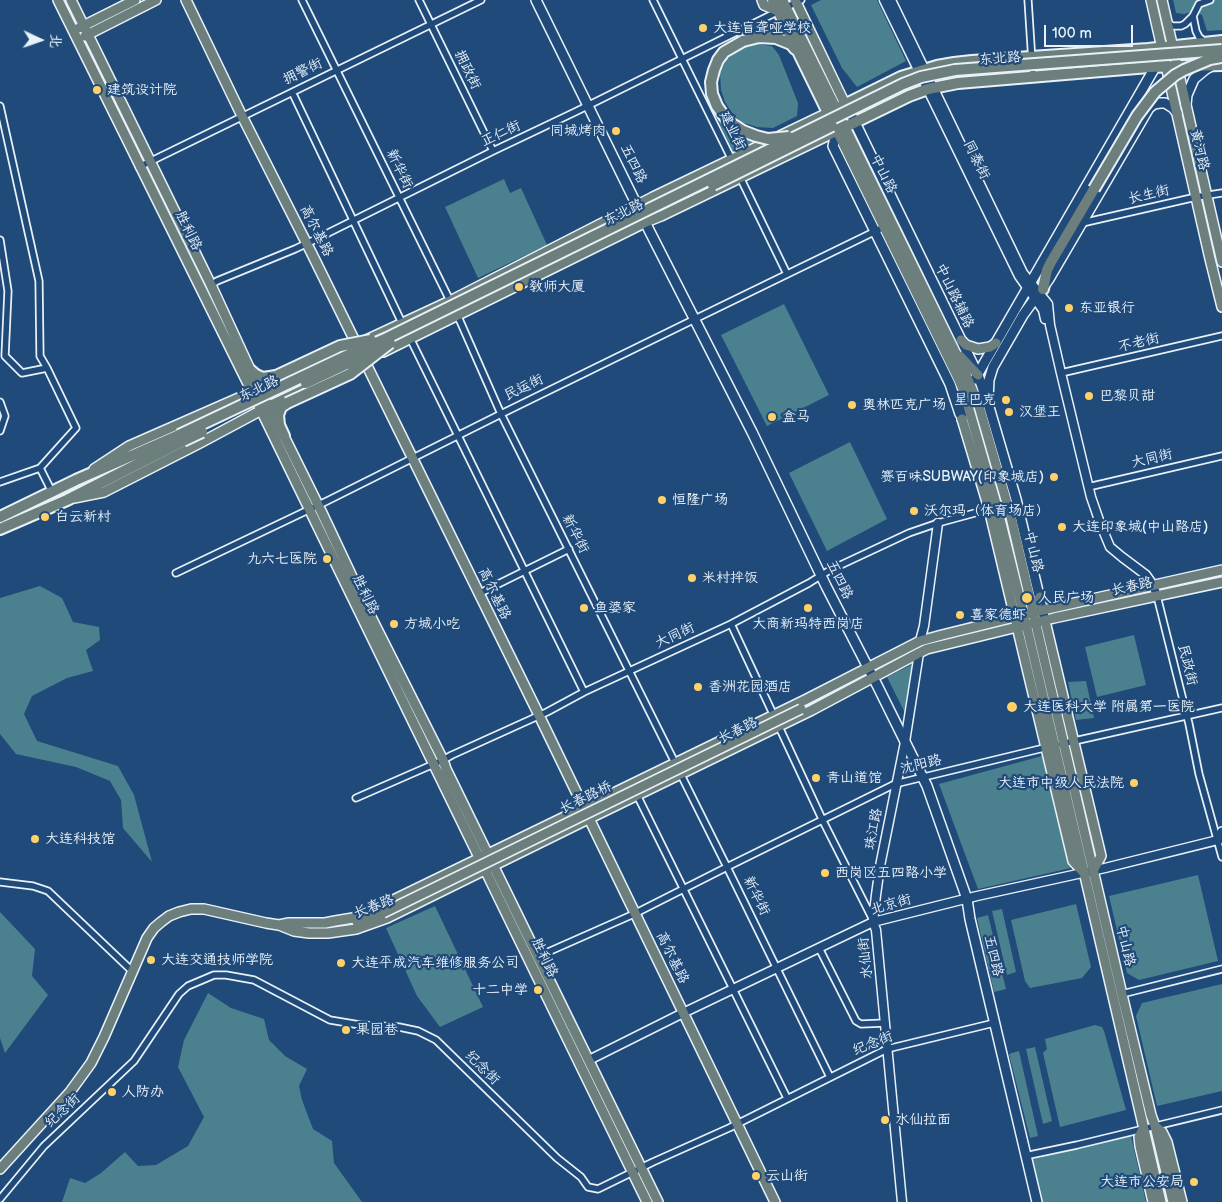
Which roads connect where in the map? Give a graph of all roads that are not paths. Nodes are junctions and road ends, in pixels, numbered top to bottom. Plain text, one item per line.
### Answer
1 (58, 0) edge
2 (71, 0) edge
3 (135, 0) edge
4 (156, 0) edge
5 (186, 0) edge
6 (302, 0) edge
7 (419, 0) edge
8 (480, 0) edge
9 (536, 0) edge
10 (653, 0) edge
11 (762, 0) edge
12 (772, 0) edge
13 (884, 0) edge
14 (891, 0) edge
15 (1028, 0) edge
16 (1151, 0) edge
17 (1162, 0) edge
18 (1210, 0) edge
19 (797, 1) edge
20 (1199, 2) edge
21 (782, 6) edge
22 (1193, 16) junction
23 (1167, 22) junction
24 (431, 24) junction
25 (86, 30) junction
26 (73, 31) junction
27 (78, 40) junction
28 (1222, 41) edge
29 (1205, 42) junction
30 (1166, 48) junction
31 (1138, 50) junction
32 (1222, 50) edge
33 (798, 51) junction
34 (1222, 56) edge
35 (1032, 57) junction
36 (682, 60) junction
37 (1218, 65) edge
38 (1155, 67) junction
39 (1172, 67) junction
40 (1139, 68) junction
41 (336, 70) junction
42 (922, 70) junction
43 (1033, 77) junction
44 (1145, 84) junction
45 (931, 88) junction
46 (294, 96) dead end
47 (1136, 101) junction
48 (846, 104) junction
49 (0, 106) edge
50 (588, 106) junction
51 (1186, 106) junction
52 (1149, 108) junction
53 (832, 111) junction
54 (1177, 113) junction
55 (242, 116) junction
56 (854, 122) junction
57 (841, 129) junction
58 (798, 135) junction
59 (493, 151) junction
60 (732, 159) junction
61 (150, 161) junction
62 (139, 167) junction
63 (741, 177) junction
64 (1222, 193) edge
65 (1206, 195) junction
66 (1196, 197) junction
67 (399, 198) junction
68 (638, 205) junction
69 (353, 221) junction
70 (646, 222) junction
71 (1082, 223) junction
72 (884, 227) junction
73 (875, 232) junction
74 (0, 240) edge
75 (307, 243) junction
76 (1222, 262) edge
77 (787, 274) junction
78 (211, 285) junction
79 (1029, 285) junction
80 (1039, 294) junction
81 (450, 302) junction
82 (1222, 307) edge
83 (456, 315) junction
84 (694, 319) junction
85 (402, 323) junction
86 (1222, 336) edge
87 (410, 338) junction
88 (388, 340) junction
89 (961, 340) junction
90 (996, 343) junction
91 (356, 344) junction
92 (953, 348) junction
93 (365, 361) junction
94 (47, 368) junction
95 (250, 370) junction
96 (1061, 373) junction
97 (978, 375) junction
98 (971, 386) junction
99 (255, 391) junction
100 (966, 396) junction
101 (0, 402) edge
102 (989, 407) junction
103 (265, 408) junction
104 (501, 414) junction
105 (962, 419) junction
106 (0, 431) edge
107 (458, 435) junction
108 (284, 436) junction
109 (181, 438) junction
110 (1222, 456) edge
111 (412, 458) junction
112 (40, 468) junction
113 (76, 480) junction
114 (0, 482) edge
115 (1088, 487) junction
116 (52, 492) junction
117 (67, 500) junction
118 (1008, 504) junction
119 (318, 505) junction
120 (993, 508) junction
121 (309, 509) junction
122 (0, 517) edge
123 (938, 523) junction
124 (0, 529) edge
125 (569, 549) junction
126 (1222, 570) edge
127 (525, 571) junction
128 (176, 572) dead end
129 (821, 576) junction
130 (1222, 582) edge
131 (1153, 585) junction
132 (478, 594) junction
133 (1157, 596) junction
134 (1040, 597) junction
135 (1043, 610) junction
136 (1024, 615) junction
137 (1045, 620) junction
138 (731, 624) junction
139 (1026, 625) junction
140 (920, 641) junction
141 (919, 653) junction
142 (868, 668) junction
143 (630, 671) junction
144 (873, 677) junction
145 (826, 689) junction
146 (584, 692) junction
147 (831, 699) junction
148 (801, 708) junction
149 (1222, 708) edge
150 (774, 714) junction
151 (1187, 715) junction
152 (538, 716) junction
153 (779, 726) junction
154 (1074, 741) junction
155 (904, 742) junction
156 (1055, 746) junction
157 (444, 760) junction
158 (676, 763) junction
159 (434, 764) junction
160 (681, 774) junction
161 (923, 777) junction
162 (895, 784) junction
163 (637, 795) junction
164 (356, 798) dead end
165 (583, 808) junction
166 (588, 819) junction
167 (823, 820) junction
168 (1221, 836) edge
169 (484, 855) junction
170 (1222, 857) edge
171 (1073, 861) junction
172 (490, 867) junction
173 (727, 867) junction
174 (1105, 868) junction
175 (1089, 872) junction
176 (1071, 876) junction
177 (0, 882) edge
178 (1096, 883) junction
179 (684, 889) junction
180 (967, 899) junction
181 (382, 913) joint
182 (634, 914) junction
183 (874, 922) junction
184 (279, 925) junction
185 (819, 948) junction
186 (538, 956) junction
187 (777, 967) junction
188 (1222, 968) edge
189 (132, 971) junction
190 (734, 988) junction
191 (1122, 994) junction
192 (683, 1013) junction
193 (885, 1023) junction
194 (994, 1023) junction
195 (887, 1049) junction
196 (589, 1060) junction
197 (830, 1077) junction
198 (787, 1098) junction
199 (1222, 1110) edge
200 (738, 1123) junction
201 (1155, 1126) junction
202 (1143, 1128) junction
203 (1025, 1156) junction
204 (0, 1169) edge
205 (637, 1170) junction
206 (0, 1199) edge
207 (647, 1202) edge
208 (658, 1202) edge
209 (775, 1202) edge
210 (902, 1202) edge
211 (1037, 1202) edge
212 (1153, 1202) edge
213 (1161, 1202) edge
214 (1173, 1202) edge
215 (1182, 1202) edge

1 - 26 main road, 胜利路
2 - 25 main road, 胜利路
3 - 25 main road
4 - 25 main road
5 - 55 main road, 高尔基路
6 - 41 street, 新华街
7 - 24 street, 拥政街
8 - 24 street, 拥警街
9 - 50 main road, 五四路
10 - 36 street, 建业街
11 - 21 main road
12 - 21 highway, 中山路
13 - 42 street, 同泰街
14 - 42 street, 同泰街
15 - 35 street
16 - 30 main road, 黄河路
17 - 23 main road, 黄河路
18 - 20 street
19 - 21 street, 正仁街
19 - 48 main road, 中山路辅路
20 - 22 street
21 - 33 highway, 中山路
21 - 36 street, 正仁街
21 - 53 highway, 中山路
22 - 23 street
22 - 29 street
23 - 30 main road, 黄河路
24 - 41 street, 拥警街
24 - 59 street, 拥政街
25 - 26 main road
25 - 27 main road
25 - 61 main road, 胜利路
26 - 27 main road, 胜利路
27 - 62 main road, 胜利路
28 - 29 highway, 东北路
29 - 30 highway, 东北路
30 - 31 highway, 东北路
30 - 38 main road
30 - 39 main road, 黄河路
31 - 35 highway, 东北路
31 - 40 highway
32 - 58 highway, 东北路, bridge
33 - 53 highway, 中山路
33 - 58 highway, bridge
34 - 80 highway, bridge
34 - 88 highway, 东北路, bridge
35 - 42 highway, 东北路
35 - 43 street
36 - 50 street, 正仁街
36 - 60 street, 建业街
37 - 39 highway, 东北路
37 - 51 main road
38 - 39 highway, 东北路
38 - 40 highway, 东北路
38 - 44 main road
39 - 51 main road, 黄河路
39 - 54 main road, 黄河路
40 - 43 highway, 东北路
40 - 44 main road
41 - 55 street, 拥警街
41 - 67 street, 新华街
42 - 45 street, 同泰街
42 - 48 highway, 东北路
43 - 45 highway, 东北路
44 - 47 main road
45 - 56 highway, 东北路
45 - 79 street, 同泰街
46 - 69 street
47 - 52 main road
47 - 79 main road
48 - 53 highway, 东北路
48 - 56 main road, 中山路辅路
49 - 94 street
50 - 59 street, 正仁街
50 - 68 main road, 五四路
51 - 65 main road, 黄河路
52 - 54 main road
52 - 71 main road
53 - 57 highway, 中山路
53 - 60 main road, 东北路
54 - 66 main road, 黄河路
55 - 61 street, 拥警街
55 - 75 main road, 高尔基路
56 - 57 highway, 东北路
56 - 89 main road, 中山路辅路
57 - 63 main road, 东北路
57 - 72 main road, 中山路
57 - 73 main road
57 - 92 main road, 中山路
58 - 88 highway, 东北路, bridge
59 - 67 street, 正仁街
60 - 63 street, 建业街
60 - 68 main road, 东北路
61 - 62 street, 拥警街
61 - 78 main road, 胜利路
62 - 99 main road, 胜利路
63 - 70 main road, 东北路
63 - 77 street, 建业街
64 - 65 street, 长生街
65 - 66 street, 长生街
65 - 76 main road, 黄河路
66 - 71 street, 长生街
66 - 82 main road, 黄河路
67 - 69 street, 正仁街
67 - 81 street, 新华街
68 - 70 main road, 五四路
68 - 81 main road, 东北路
69 - 75 street, 正仁街
69 - 85 street
70 - 83 main road, 东北路
70 - 84 main road, 五四路
71 - 80 main road
72 - 73 street, 民运街
72 - 100 main road, 中山路
73 - 77 street, 民运街
73 - 105 main road
74 - 94 street
75 - 78 street, 正仁街
75 - 91 main road, 高尔基路
77 - 84 street, 民运街
78 - 95 main road, 胜利路
79 - 80 street, 同泰街
79 - 90 main road
80 - 96 street, 同泰街
80 - 102 main road
81 - 83 street, 新华街
81 - 85 main road, 东北路
83 - 87 main road, 东北路
83 - 104 street, 新华街
84 - 104 street, 民运街
84 - 129 main road, 五四路
85 - 91 main road, 东北路
86 - 96 street, 不老街
87 - 93 main road, 东北路
87 - 107 street
88 - 95 highway, bridge
88 - 108 highway, bridge
88 - 109 highway, 东北路, bridge
89 - 90 main road
89 - 97 main road, 中山路辅路
90 - 97 main road
91 - 93 main road, 高尔基路
91 - 99 main road, 东北路
92 - 97 main road
92 - 98 main road, 中山路
93 - 103 main road, 东北路
93 - 111 main road, 高尔基路
94 - 112 street
95 - 99 main road, 胜利路
96 - 115 street, 同泰街
97 - 98 main road
97 - 102 main road, 中山路辅路
98 - 100 main road
98 - 118 main road, 中山路
99 - 103 main road, 胜利路
99 - 113 main road, 东北路
100 - 105 main road
100 - 120 main road, 中山路
101 - 106 street
102 - 134 main road, 中山路辅路
103 - 108 main road, 胜利路
103 - 117 main road, 东北路
103 - 121 main road, 胜利路
104 - 107 street, 民运街
104 - 125 street, 新华街
105 - 120 main road
107 - 111 street, 民运街
107 - 127 street
108 - 119 main road, 胜利路
109 - 113 highway, 东北路
109 - 117 highway, 东北路
110 - 115 street, 大同街
111 - 119 street, 民运街
111 - 132 main road, 高尔基路
112 - 114 street
112 - 116 street
113 - 116 highway, 东北路
115 - 131 street, 同泰街
116 - 122 highway, 东北路
117 - 124 highway, 东北路
118 - 120 street, 大同街
118 - 136 main road, 中山路
119 - 121 street, 民运街
119 - 157 main road, 胜利路
120 - 123 street, 大同街
120 - 136 main road, 中山路
120 - 136 main road
121 - 128 street, 民运街
121 - 159 main road, 胜利路
123 - 129 street, 大同街
123 - 140 street
125 - 127 street
125 - 143 street, 新华街
126 - 131 main road, 长春路
127 - 132 street
127 - 146 street
129 - 138 street, 大同街
129 - 142 main road, 五四路
130 - 133 main road, 长春路
131 - 133 street
131 - 135 main road, 长春路
132 - 152 main road, 高尔基路
133 - 137 main road, 长春路
133 - 151 street, 民政街
134 - 135 main road, 中山路辅路
134 - 136 main road
135 - 136 main road, 长春路
135 - 137 main road, 中山路辅路
136 - 139 main road, 中山路
136 - 140 main road, 长春路
137 - 139 main road, 长春路
137 - 154 main road
138 - 143 street, 大同街
138 - 150 street, 水仙街
139 - 141 main road, 长春路
139 - 156 main road
139 - 156 main road, 中山路
140 - 142 main road, 长春路
141 - 144 main road, 长春路
141 - 155 street, 珠江路
142 - 144 main road, 五四路
142 - 145 main road, 长春路
143 - 146 street, 大同街
143 - 158 street, 新华街
144 - 147 main road, 长春路
144 - 155 main road, 五四路
145 - 148 main road
145 - 150 main road, 长春路
146 - 152 street, 大同街
147 - 148 main road
147 - 153 main road, 长春路
148 - 181 main road, 长春路桥, bridge
149 - 151 street, 沈阳路
150 - 153 street, 水仙街
150 - 158 main road, 长春路
151 - 154 street, 沈阳路
151 - 168 street, 民政街
152 - 157 street, 大同街
152 - 165 main road, 高尔基路
153 - 160 main road, 长春路
153 - 167 street, 水仙街
154 - 156 street, 沈阳路
154 - 175 main road
155 - 161 main road, 五四路
155 - 162 street, 珠江路
156 - 161 street, 沈阳路
156 - 171 main road
156 - 175 main road, 中山路
157 - 159 street, 大同街
157 - 169 main road, 胜利路
158 - 160 street, 新华街
158 - 165 main road, 长春路
159 - 164 street, 大同街
159 - 169 main road, 胜利路
160 - 163 main road, 长春路
160 - 173 street, 新华街
161 - 162 street, 沈阳路
161 - 180 main road, 五四路
162 - 167 street, 沈阳路
162 - 183 street, 珠江路
163 - 166 main road, 长春路
163 - 179 street
165 - 166 main road, 高尔基路
165 - 169 main road, 长春路
166 - 172 main road, 长春路
166 - 182 main road, 高尔基路
167 - 173 street, 沈阳路
167 - 183 street, 水仙街
168 - 170 street, 民政街
168 - 174 street, 北京街
169 - 172 main road, 胜利路
169 - 184 main road, 长春路
171 - 175 main road
171 - 176 street
172 - 184 main road, 长春路
172 - 186 main road, 胜利路
172 - 205 main road, 胜利路
173 - 179 street, 沈阳路
173 - 187 street, 新华街
174 - 175 street, 北京街
174 - 178 street
175 - 176 street, 北京街
175 - 178 main road, 中山路
175 - 202 main road, 中山路
176 - 180 street, 北京街
177 - 189 street
178 - 191 main road, 中山路
179 - 182 street, 沈阳路
179 - 190 street
180 - 183 street, 北京街
180 - 194 main road, 五四路
181 - 184 main road, 长春路
182 - 186 street, 沈阳路
182 - 192 main road, 高尔基路
183 - 185 street, 北京街
183 - 193 street, 水仙街
184 - 189 main road, 长春路
185 - 187 street, 北京街
185 - 193 street
186 - 196 main road, 胜利路
187 - 190 street, 北京街
187 - 197 street, 新华街
188 - 191 street
189 - 204 main road, 长春路
190 - 192 street, 北京街
190 - 198 street
191 - 201 main road, 中山路
192 - 196 street, 北京街
192 - 200 main road, 高尔基路
193 - 195 street, 水仙街
194 - 195 street, 纪念街
194 - 203 main road, 五四路
195 - 197 street, 纪念街
195 - 210 street, 水仙街
196 - 205 main road, 胜利路
197 - 198 street, 纪念街
198 - 200 street, 纪念街
199 - 201 street
200 - 205 street, 纪念街
200 - 209 main road, 高尔基路
201 - 202 street
201 - 214 main road, 中山路
201 - 215 main road
202 - 203 street
202 - 212 main road
202 - 213 main road, 中山路
203 - 211 main road, 五四路
205 - 206 street, 纪念街
205 - 207 main road, 胜利路
205 - 208 main road, 胜利路

